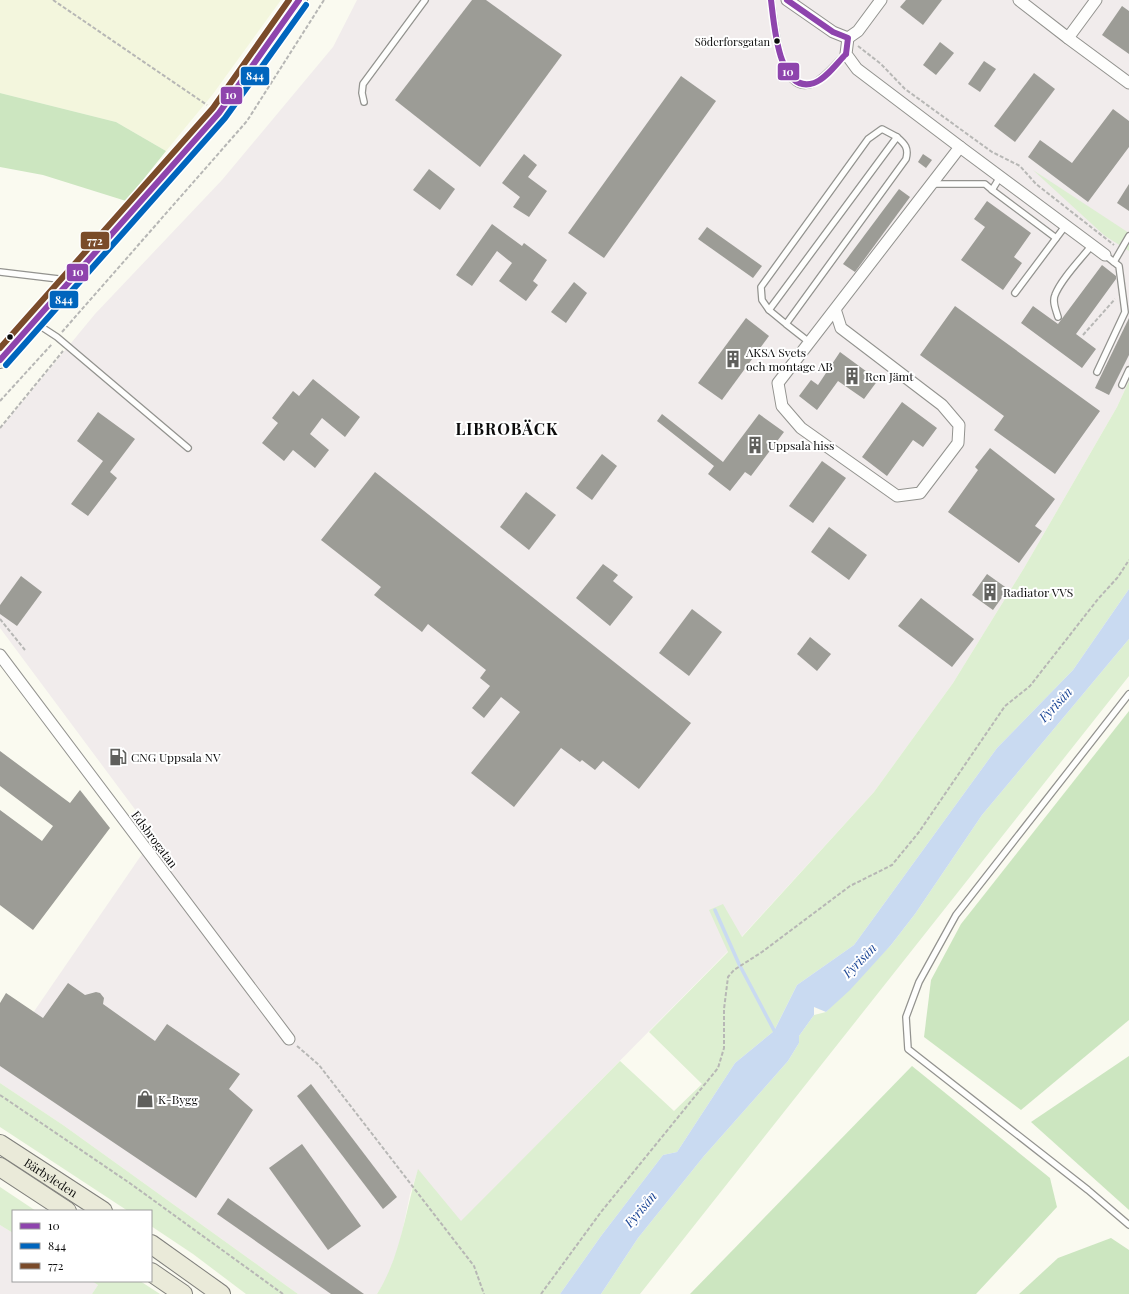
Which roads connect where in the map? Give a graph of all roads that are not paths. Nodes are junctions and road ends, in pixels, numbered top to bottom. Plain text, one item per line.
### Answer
1 (298, 0) edge
2 (424, 0) edge
3 (771, 0) edge
4 (787, 0) edge
5 (881, 0) edge
6 (1019, 0) edge
7 (1096, 0) edge
8 (848, 38) junction
9 (1068, 38) junction
10 (846, 54) junction
11 (1129, 83) edge
12 (364, 102) dead end
13 (897, 137) junction
14 (960, 147) junction
15 (1000, 177) junction
16 (930, 184) junction
17 (992, 190) junction
18 (1066, 225) junction
19 (1129, 236) edge
20 (1056, 238) junction
21 (1092, 245) junction
22 (1109, 258) junction
23 (0, 272) edge
24 (71, 280) junction
25 (1015, 292) dead end
26 (835, 309) junction
27 (769, 310) junction
28 (1127, 313) edge
29 (1058, 316) dead end
30 (34, 322) junction
31 (786, 324) junction
32 (809, 342) junction
33 (0, 360) edge
34 (1129, 370) edge
35 (1097, 372) dead end
36 (1122, 385) dead end
37 (188, 448) dead end
38 (0, 655) edge
39 (1129, 694) edge
40 (289, 1039) road end
41 (0, 1144) edge
42 (0, 1167) edge
43 (65, 1210) edge
44 (101, 1210) edge
45 (1129, 1225) edge
46 (152, 1245) edge
47 (152, 1273) edge
48 (183, 1294) edge
49 (221, 1294) edge

1 - 24 main road
2 - 12 lane
3 - 10 lane
4 - 8 street
5 - 8 street
6 - 9 street
7 - 9 street
8 - 10 street
9 - 11 street
10 - 14 street
13 - 27 lane
13 - 27 lane
13 - 31 lane
14 - 15 street
14 - 16 street
15 - 17 lane
15 - 18 street
16 - 17 lane
16 - 26 street
17 - 20 lane
18 - 20 lane
18 - 21 street
19 - 22 lane
20 - 25 lane
21 - 22 street
21 - 29 lane
22 - 28 lane
23 - 24 lane
24 - 30 main road
26 - 32 street
26 - 32 street
27 - 31 lane
28 - 35 lane
30 - 33 main road
30 - 37 lane
31 - 32 lane
34 - 36 lane
38 - 40 street, Edsbrogatan
39 - 45 lane
41 - 44 main road, Bärbyleden
42 - 43 main road, Bärbyleden
46 - 49 main road
47 - 48 main road

